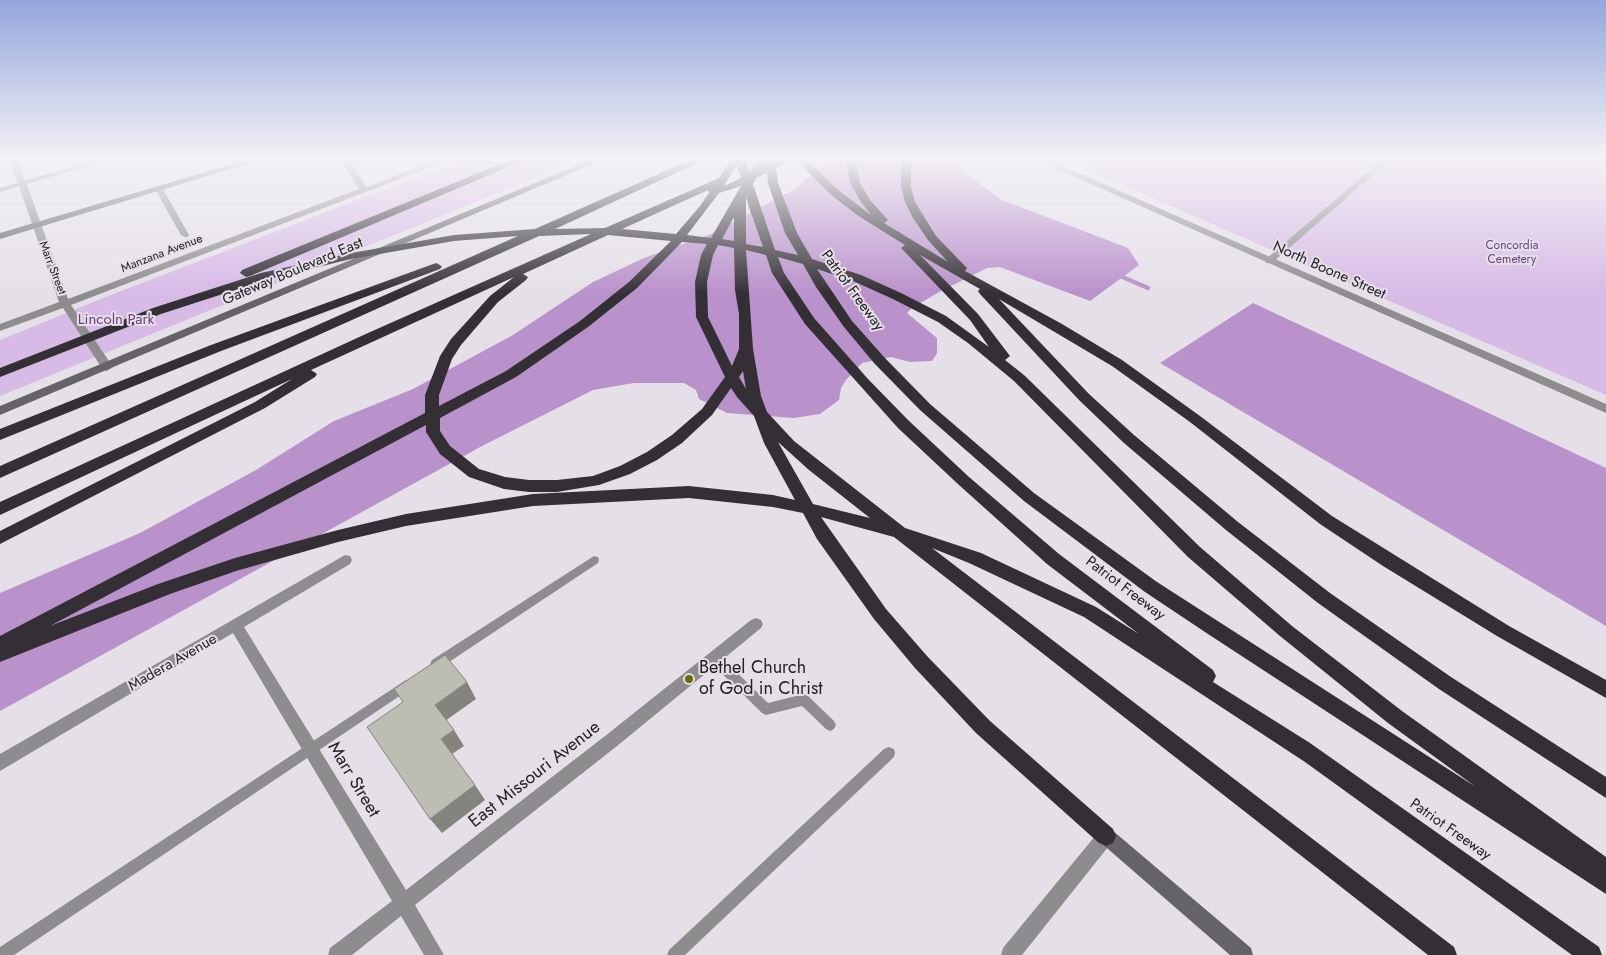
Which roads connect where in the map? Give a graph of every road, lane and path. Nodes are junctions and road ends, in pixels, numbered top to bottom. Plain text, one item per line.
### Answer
1 (29, 205) edge
2 (106, 205) edge
3 (168, 205) edge
4 (329, 205) edge
5 (412, 205) edge
6 (492, 205) edge
7 (578, 205) edge
8 (599, 205) edge
9 (669, 205) edge
10 (706, 205) edge
11 (736, 205) edge
12 (739, 205) edge
13 (753, 205) edge
14 (781, 205) edge
15 (850, 205) edge
16 (868, 205) edge
17 (912, 205) edge
18 (1142, 205) edge
19 (1335, 205) edge
20 (36, 225) junction
21 (185, 235) dead end
22 (0, 236) edge
23 (548, 258) junction
24 (1269, 261) junction
25 (65, 304) junction
26 (114, 327) junction
27 (0, 328) edge
28 (373, 336) junction
29 (746, 349) junction
30 (107, 367) junction
31 (0, 373) edge
32 (1019, 378) junction
33 (1606, 409) edge
34 (0, 412) edge
35 (0, 435) edge
36 (0, 472) edge
37 (0, 509) edge
38 (0, 538) edge
39 (345, 560) dead end
40 (594, 560) dead end
41 (756, 624) dead end
42 (236, 626) junction
43 (0, 645) edge
44 (0, 654) edge
45 (714, 658) junction
46 (1606, 690) edge
47 (830, 725) dead end
48 (310, 749) junction
49 (889, 753) dead end
50 (1310, 755) junction
51 (0, 763) edge
52 (1606, 788) edge
53 (1106, 836) junction
54 (1606, 870) edge
55 (1606, 883) edge
56 (404, 902) junction
57 (1, 955) edge
58 (336, 955) edge
59 (435, 955) edge
60 (674, 955) edge
61 (1010, 955) edge
62 (1244, 955) edge
63 (1446, 955) edge
64 (1591, 955) edge

1 - 20 street, Marr Street
2 - 20 main road
3 - 21 lane
4 - 25 street, Manzana Avenue
5 - 26 highway
6 - 30 main road, Gateway Boulevard East
7 - 35 highway
8 - 36 highway
9 - 23 highway
10 - 43 highway
11 - 63 highway
12 - 29 highway
13 - 50 highway, Patriot Freeway
14 - 55 highway, Patriot Freeway
15 - 46 highway
16 - 32 highway
17 - 52 highway
18 - 24 street, North Boone Street
19 - 24 lane
20 - 22 main road
20 - 25 street, Marr Street
23 - 28 highway
23 - 29 highway
24 - 33 street, North Boone Street
25 - 27 street, Manzana Avenue
25 - 30 street, Marr Street
26 - 31 highway
26 - 32 highway
28 - 37 highway
28 - 38 highway
29 - 53 highway
30 - 34 main road, Gateway Boulevard East
32 - 54 highway
39 - 42 street, Madera Avenue
40 - 48 lane
41 - 45 street, East Missouri Avenue
42 - 48 street, Marr Street
42 - 51 street, Madera Avenue
44 - 50 highway
45 - 47 lane
45 - 56 street, East Missouri Avenue
48 - 56 street, Marr Street
48 - 57 lane
49 - 60 lane
50 - 64 highway, Patriot Freeway
53 - 61 street
53 - 62 main road
56 - 58 street, East Missouri Avenue
56 - 59 street, Marr Street

